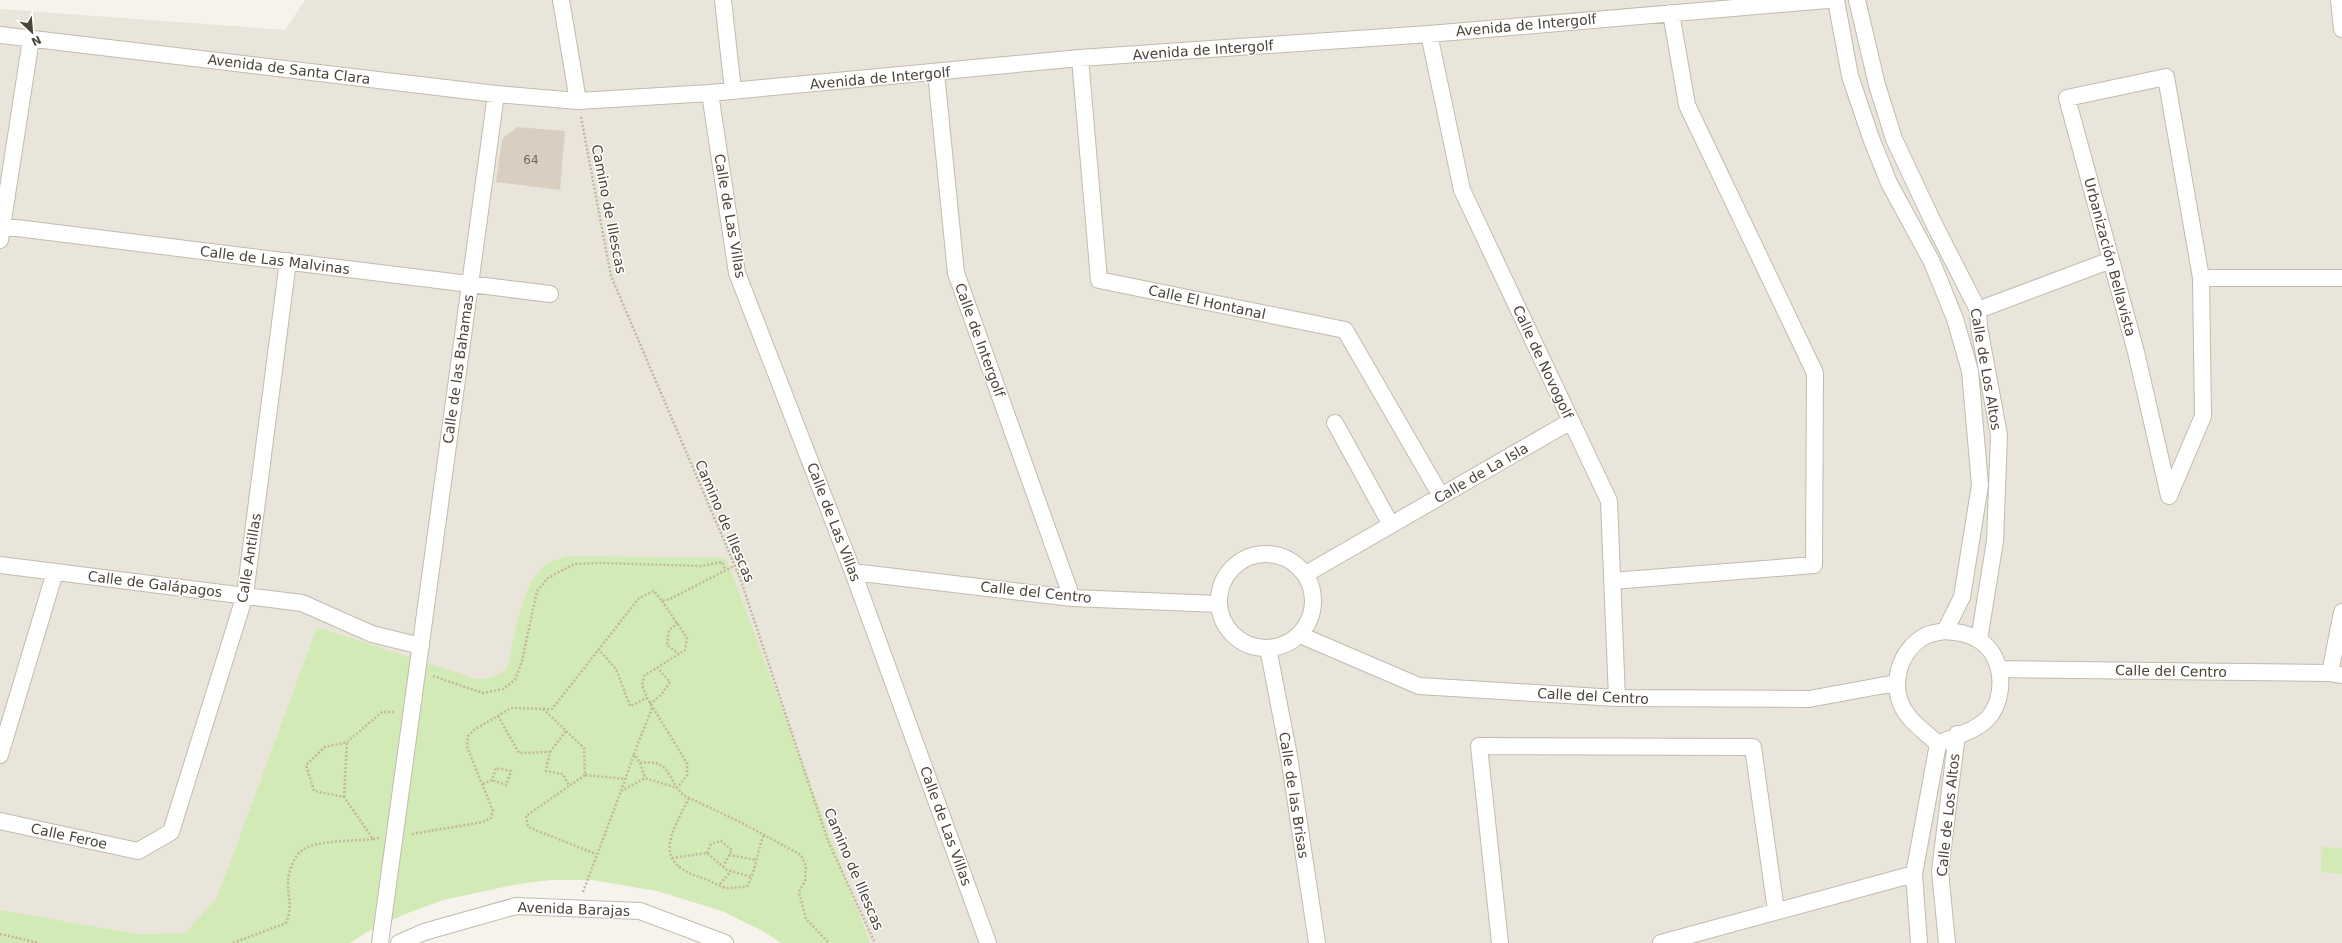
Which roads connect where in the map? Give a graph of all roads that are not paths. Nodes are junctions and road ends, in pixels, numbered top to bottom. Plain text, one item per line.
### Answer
1 (561, 0) edge
2 (723, 0) edge
3 (1828, 0) edge
4 (1836, 0) edge
5 (1857, 0) edge
6 (2339, 0) edge
7 (1671, 13) junction
8 (2342, 29) edge
9 (1429, 34) junction
10 (0, 35) edge
11 (31, 39) junction
12 (1080, 58) junction
13 (936, 72) junction
14 (733, 91) junction
15 (710, 93) junction
16 (496, 94) junction
17 (578, 101) junction
18 (1, 231) edge
19 (2111, 260) junction
20 (288, 261) junction
21 (2201, 278) junction
22 (2342, 278) edge
23 (470, 284) junction
24 (550, 294) dead end
25 (1978, 310) junction
26 (1571, 421) junction
27 (1335, 423) dead end
28 (1441, 496) junction
29 (1391, 524) junction
30 (0, 565) edge
31 (55, 572) junction
32 (854, 572) junction
33 (1306, 574) junction
34 (1612, 581) junction
35 (245, 595) junction
36 (1072, 598) junction
37 (1218, 604) junction
38 (2342, 612) edge
39 (1945, 631) junction
40 (1300, 635) junction
41 (1979, 640) junction
42 (422, 646) junction
43 (1268, 648) junction
44 (1999, 669) junction
45 (2336, 674) edge
46 (1896, 683) junction
47 (1616, 698) junction
48 (1957, 734) junction
49 (1938, 744) junction
50 (0, 755) edge
51 (0, 821) edge
52 (138, 851) joint
53 (1914, 874) junction
54 (1776, 911) junction
55 (380, 943) edge
56 (399, 943) edge
57 (725, 943) edge
58 (988, 943) edge
59 (1317, 943) edge
60 (1500, 943) edge
61 (1661, 943) edge
62 (1919, 943) edge
63 (1947, 943) edge

1 - 17 street
2 - 14 street
3 - 7 street, Avenida de Intergolf
4 - 39 street, Calle de Los Altos
5 - 25 street, Calle de Los Altos
6 - 8 street
7 - 9 street, Avenida de Intergolf
7 - 34 street
9 - 12 street, Avenida de Intergolf
9 - 26 street, Calle de Novogolf
10 - 11 street, Avenida de Santa Clara
11 - 16 street, Avenida de Santa Clara
11 - 18 street
12 - 13 street, Avenida de Intergolf
12 - 28 street, Calle El Hontanal
13 - 14 street, Avenida de Intergolf
13 - 36 street, Calle de Intergolf
14 - 15 street, Avenida de Intergolf
15 - 17 street, Avenida de Intergolf
15 - 32 street, Calle de Las Villas
16 - 17 street, Avenida de Santa Clara
16 - 23 street, Calle de las Bahamas
18 - 20 street, Calle de Las Malvinas
19 - 21 street, Urbanización Bellavista
19 - 21 street, Urbanización Bellavista
19 - 25 street
20 - 23 street, Calle de Las Malvinas
20 - 35 street, Calle Antillas
21 - 22 street
23 - 24 street, Calle de Las Malvinas
23 - 42 street, Calle de las Bahamas
25 - 41 street, Calle de Los Altos
26 - 28 street, Calle de La Isla
26 - 34 street, Calle de Novogolf
27 - 29 street
28 - 29 street, Calle de La Isla
29 - 33 street, Calle de La Isla
30 - 31 street, Calle de Galápagos
31 - 35 street, Calle de Galápagos
31 - 50 street
32 - 36 street, Calle del Centro
32 - 58 street, Calle de Las Villas
33 - 37 street
33 - 40 street
34 - 47 street, Calle de Novogolf
35 - 42 street, Calle de Galápagos
35 - 52 street, Calle Antillas
36 - 37 street, Calle del Centro
37 - 43 street
38 - 45 street
39 - 41 street
39 - 46 street
40 - 43 street
40 - 47 street, Calle del Centro
41 - 44 street
42 - 55 street, Calle de las Bahamas
43 - 59 street, Calle de las Brisas
44 - 45 street, Calle del Centro
44 - 48 street
46 - 47 street, Calle del Centro
46 - 49 street
48 - 49 street
48 - 63 street, Calle de Los Altos
49 - 53 street, Calle de Los Altos
51 - 52 street, Calle Feroe
53 - 54 street
53 - 62 street, Calle de Los Altos
54 - 60 street
54 - 61 street
56 - 57 street, Avenida Barajas

